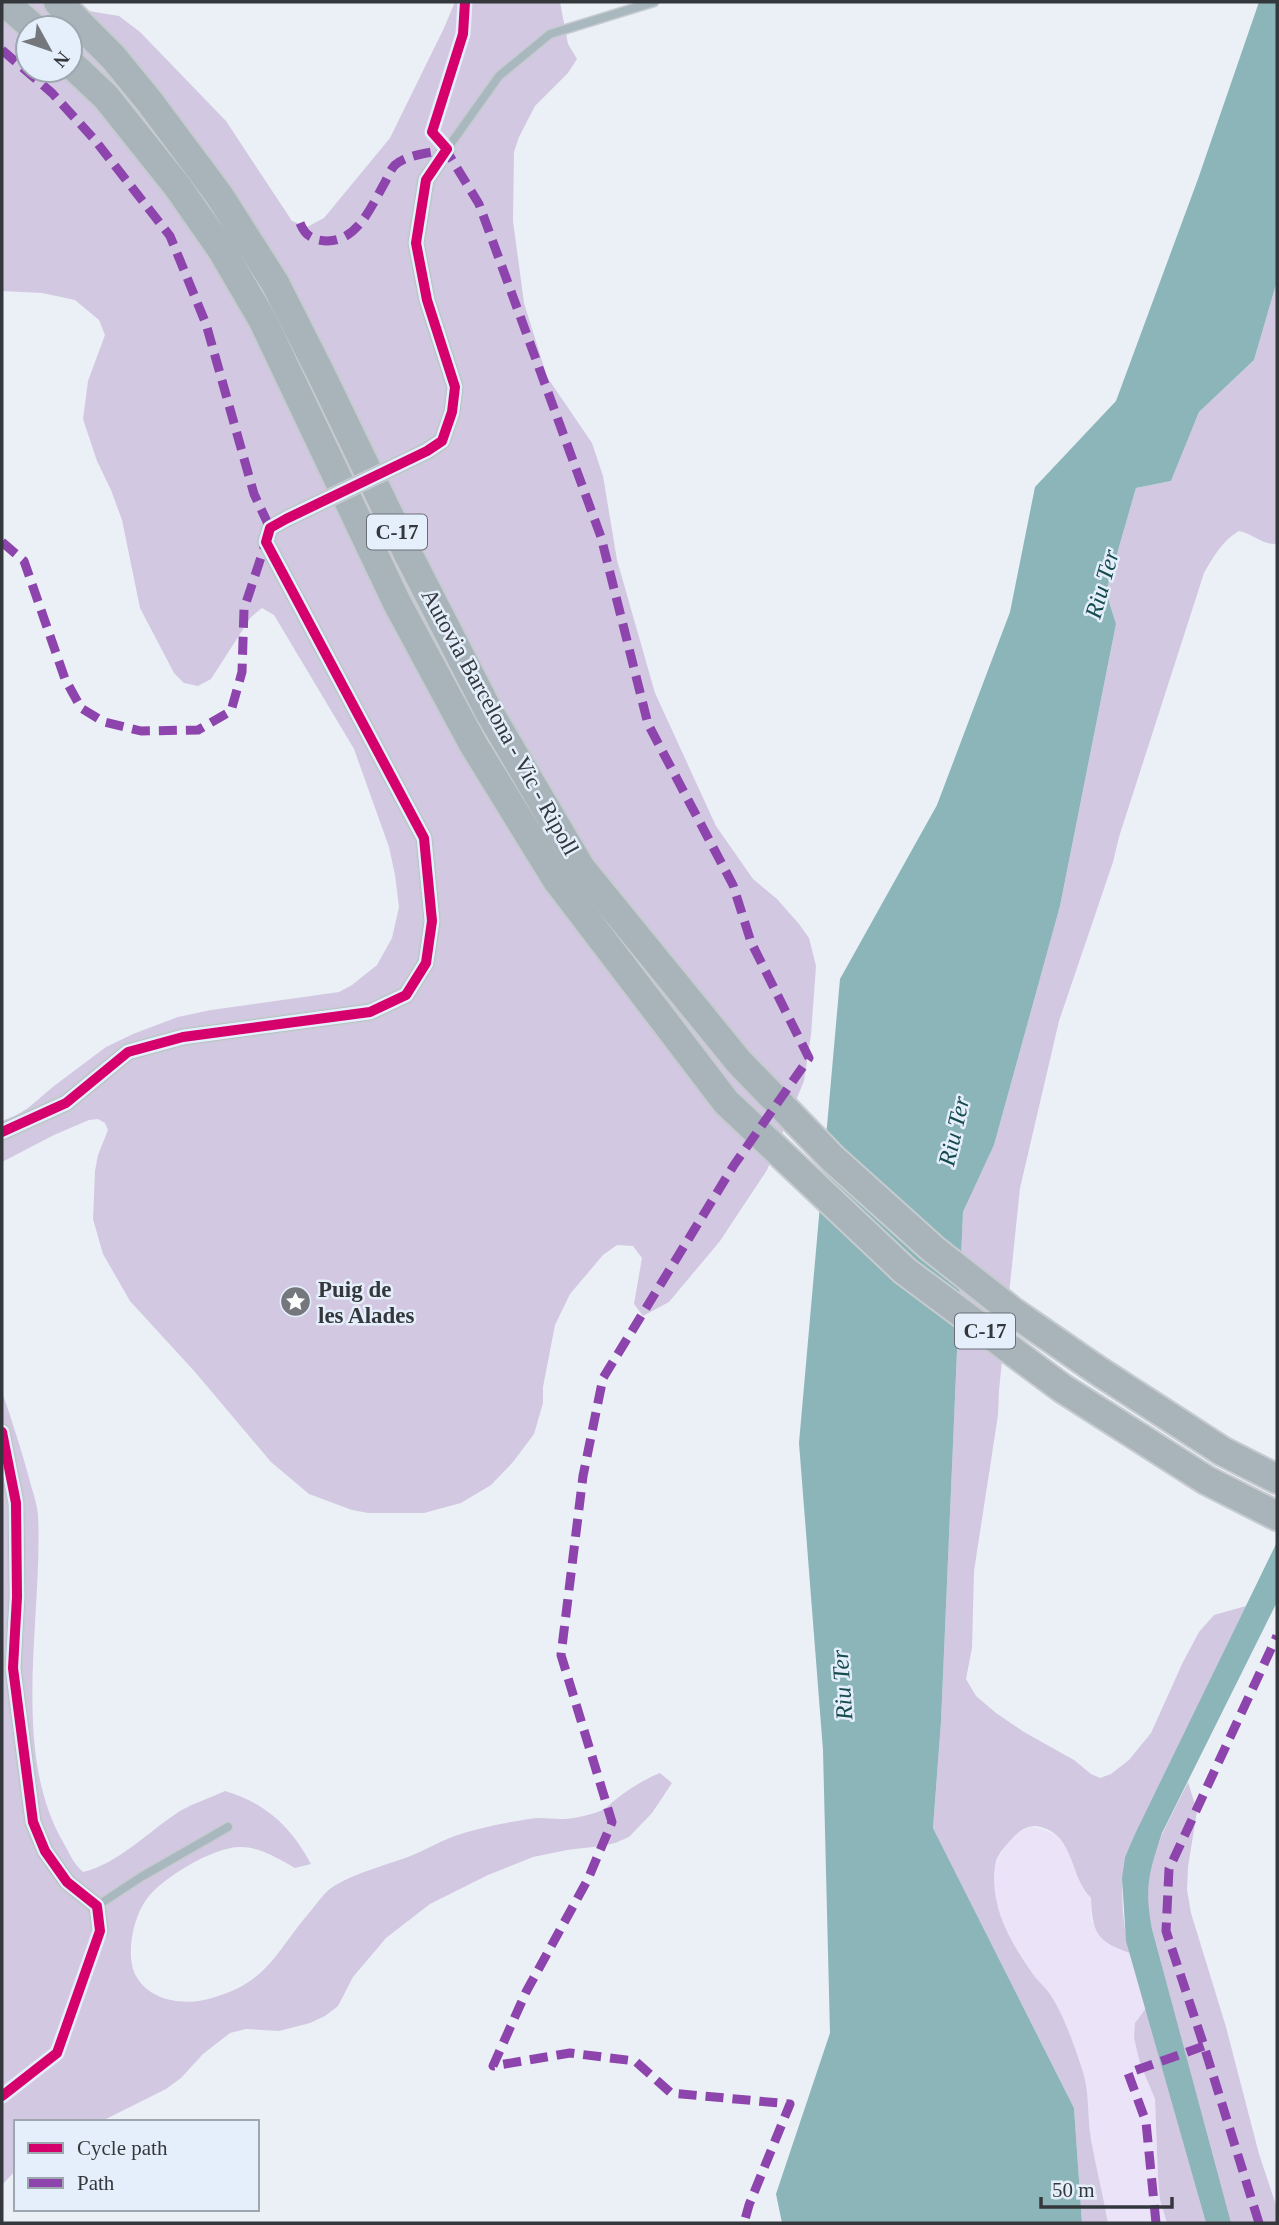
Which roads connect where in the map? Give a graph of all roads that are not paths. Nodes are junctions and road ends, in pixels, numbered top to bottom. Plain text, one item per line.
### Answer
1 (4, 2) edge
2 (58, 2) edge
3 (654, 2) edge
4 (18, 14) edge
5 (84, 76) edge
6 (447, 149) joint
7 (2, 1132) edge
8 (2, 1432) edge
9 (1277, 1479) edge
10 (1277, 1516) edge
11 (228, 1827) dead end
12 (97, 1906) junction
13 (100, 1931) dead end

1 - 4 highway
2 - 9 highway, Autovia Barcelona - Vic - Ripoll / C-17
3 - 6 lane
5 - 10 highway, Autovia Barcelona - Vic - Ripoll / C-17
6 - 7 street, bridge
8 - 12 street
11 - 12 lane
12 - 13 street

